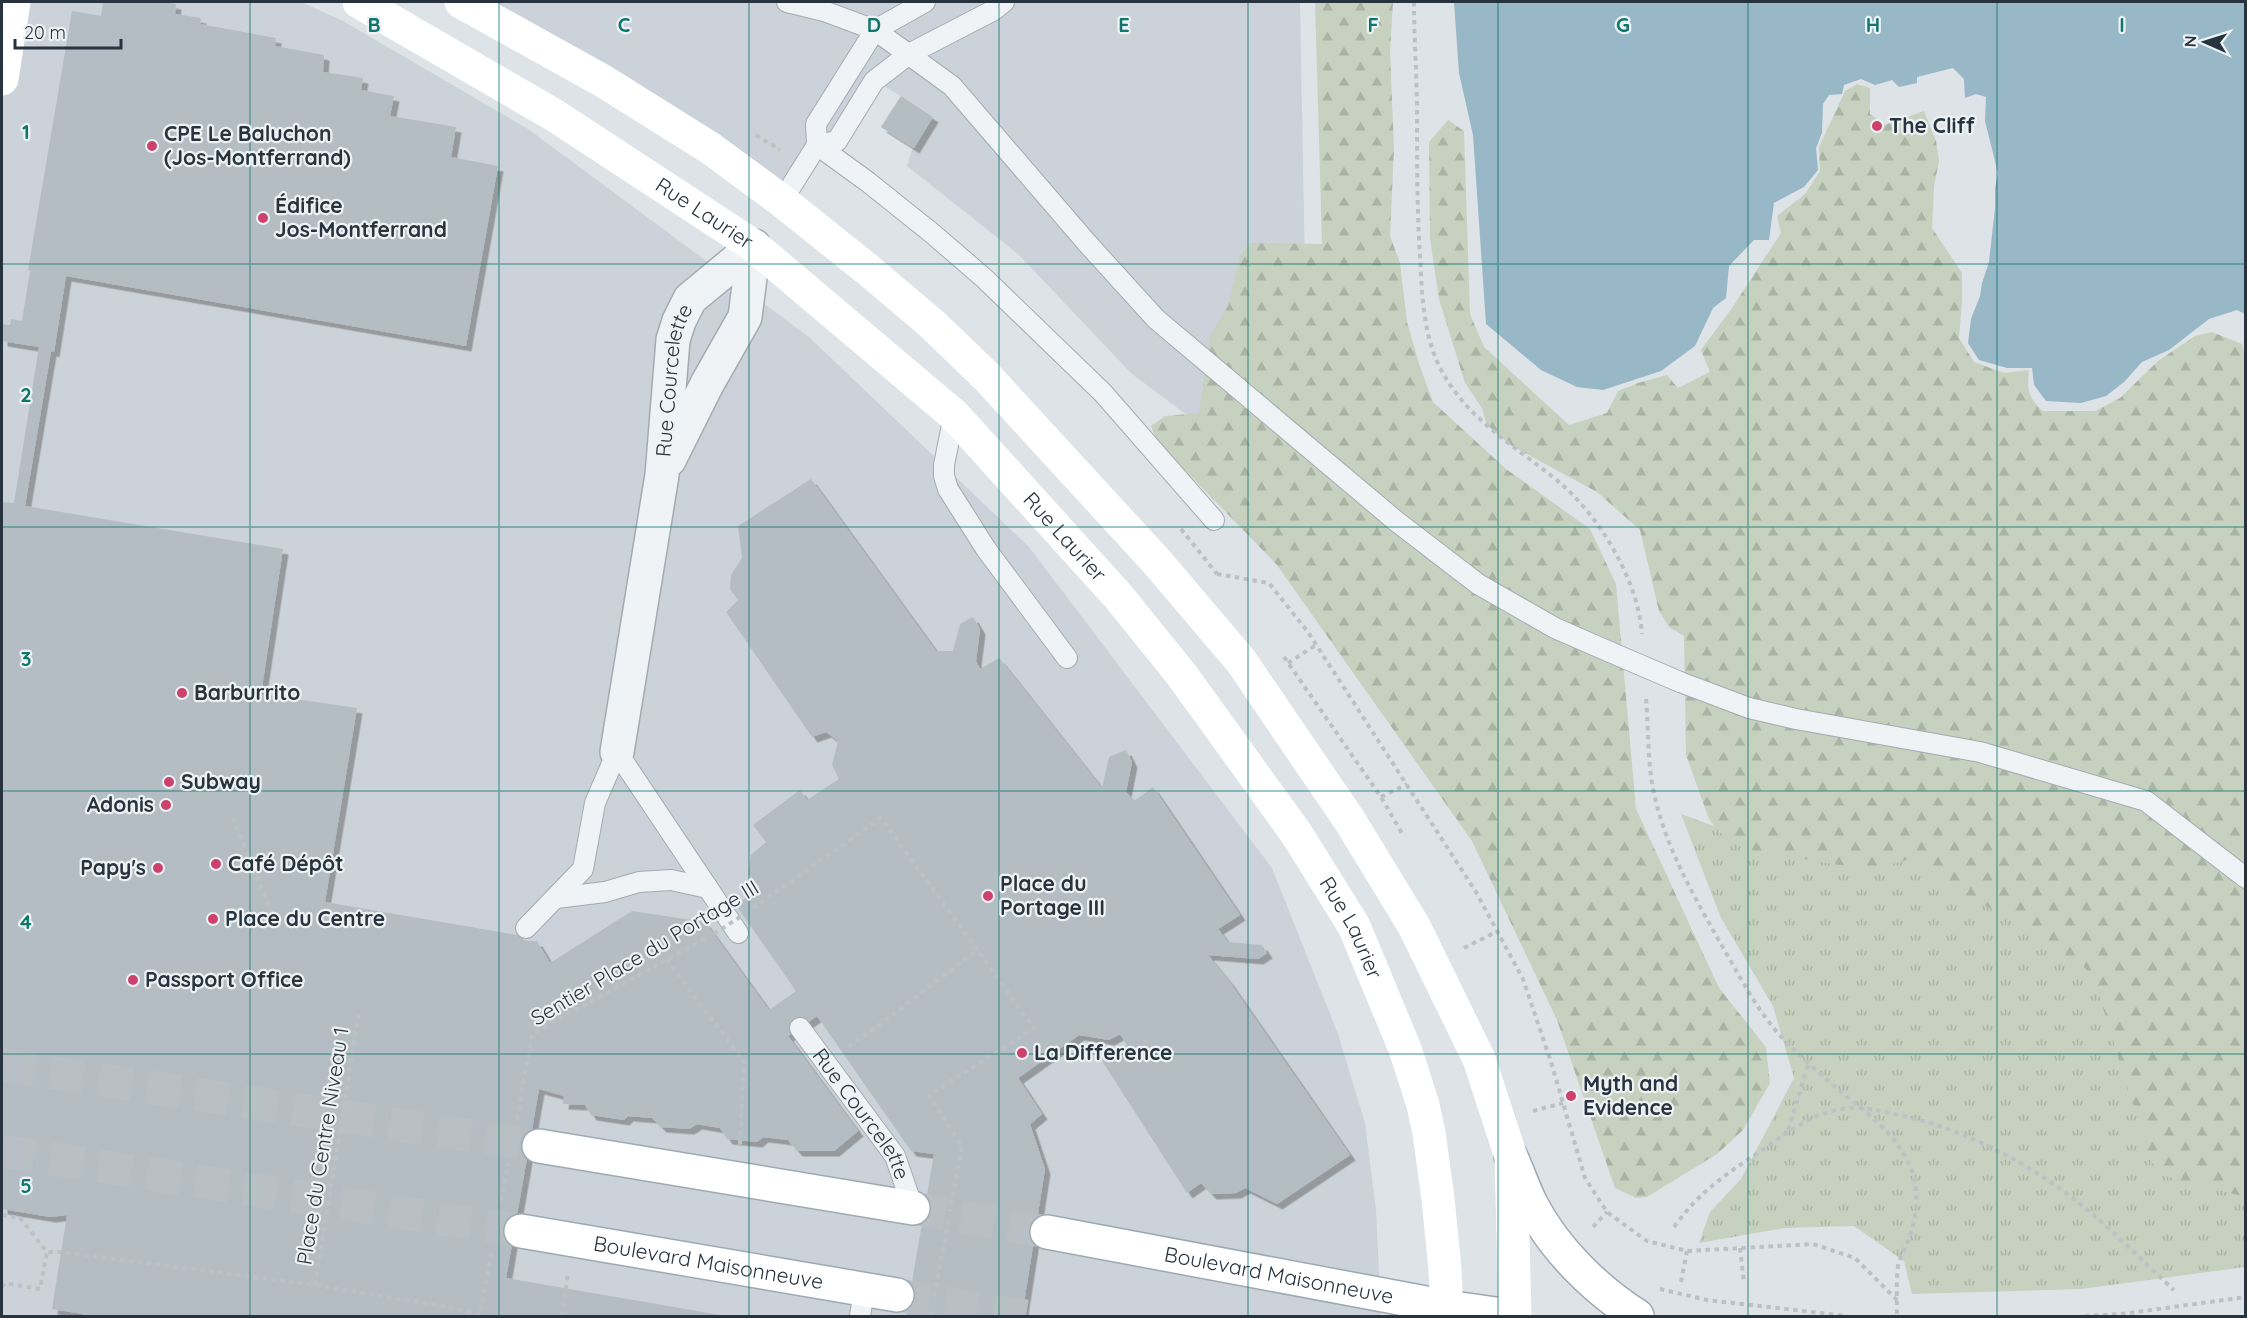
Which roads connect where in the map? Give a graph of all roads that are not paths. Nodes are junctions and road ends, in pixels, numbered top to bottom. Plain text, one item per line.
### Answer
1 (14, 2) edge
2 (359, 2) edge
3 (460, 2) edge
4 (787, 2) edge
5 (925, 2) edge
6 (1004, 2) edge
7 (875, 30) junction
8 (909, 54) junction
9 (2, 79) edge
10 (817, 145) junction
11 (782, 201) junction
12 (754, 246) junction
13 (954, 415) junction
14 (662, 475) junction
15 (1214, 520) dead end
16 (1067, 658) dead end
17 (617, 752) junction
18 (2246, 878) edge
19 (708, 888) junction
20 (556, 898) junction
21 (741, 924) road end
22 (526, 928) dead end
23 (800, 1028) dead end
24 (527, 1137) tunnel mouth
25 (1511, 1156) junction
26 (913, 1208) joint
27 (505, 1229) tunnel mouth
28 (1047, 1232) tunnel mouth
29 (897, 1296) tunnel mouth
30 (862, 1303) edge
31 (1628, 1310) edge
32 (1447, 1312) edge
33 (1509, 1317) edge
34 (1515, 1317) edge

1 - 9 main road
2 - 12 main road, Rue Laurier
3 - 11 main road
4 - 7 lane
5 - 7 lane
6 - 8 lane
7 - 8 lane
7 - 10 lane
8 - 10 lane
8 - 18 lane, bridge
10 - 11 lane
10 - 15 lane
11 - 12 main road
11 - 25 main road
12 - 13 main road, Rue Laurier
12 - 14 street, Rue Courcelette
12 - 14 street, Rue Courcelette
13 - 16 lane
13 - 32 main road, Rue Laurier
14 - 17 street, Rue Courcelette
17 - 19 lane
17 - 20 lane, Rue Courcelette
19 - 20 lane
19 - 21 lane
20 - 22 lane, Rue Courcelette
23 - 26 lane, Rue Courcelette
24 - 26 main road
25 - 31 main road
25 - 34 main road
27 - 30 main road, Boulevard Maisonneuve
28 - 32 main road, Boulevard Maisonneuve
29 - 30 main road, Boulevard Maisonneuve
32 - 33 main road, Boulevard Maisonneuve

